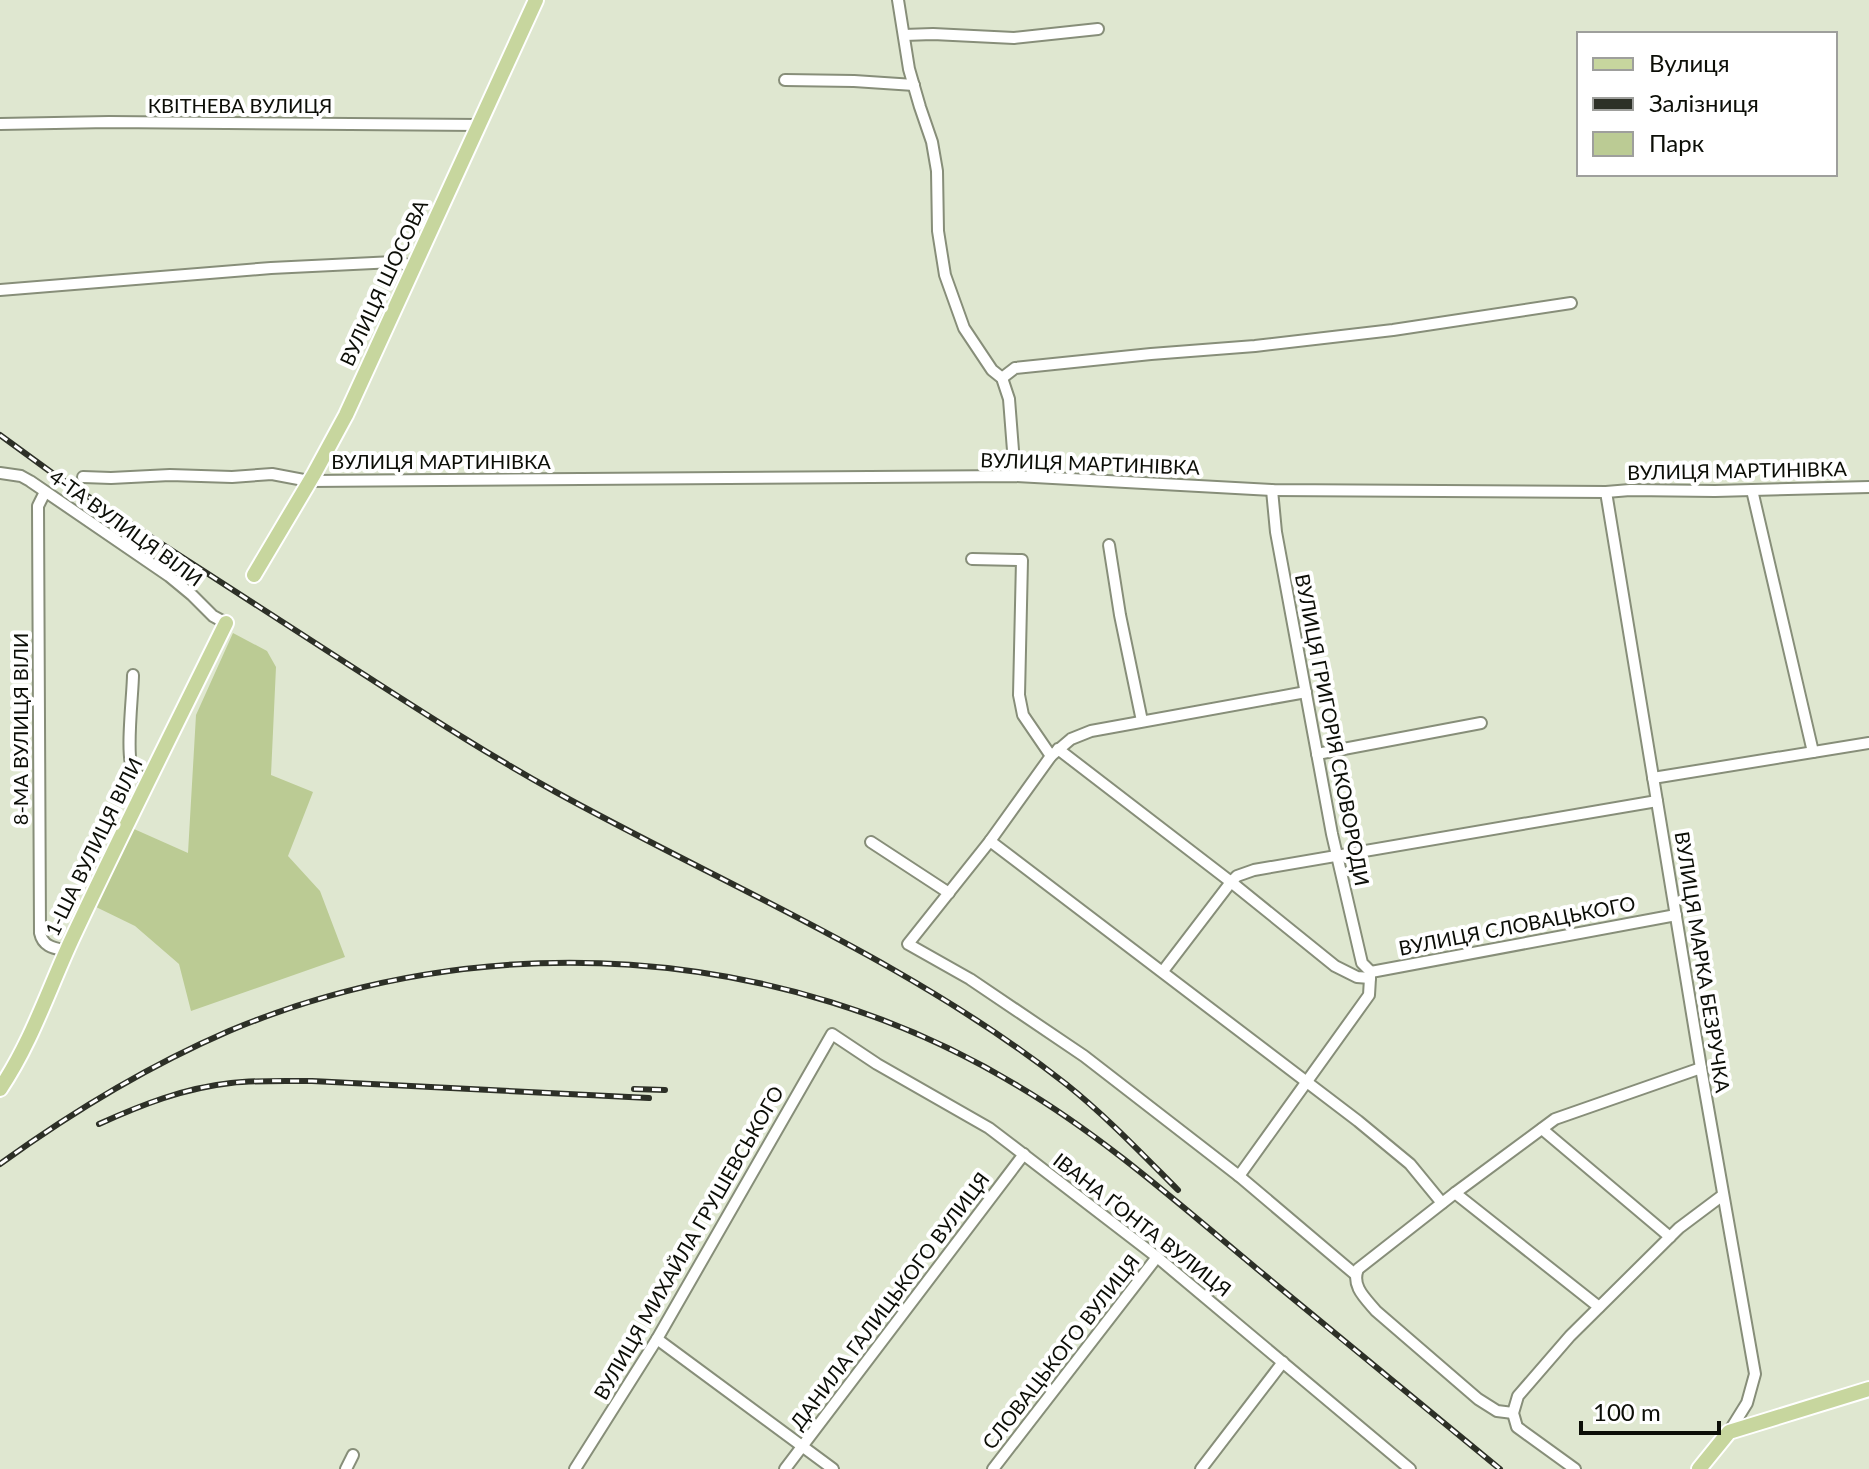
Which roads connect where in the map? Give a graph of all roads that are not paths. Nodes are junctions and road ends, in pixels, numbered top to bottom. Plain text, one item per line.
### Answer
1 (536, 0) edge
2 (898, 0) edge
3 (1098, 29) dead end
4 (904, 35) junction
5 (785, 80) dead end
6 (914, 85) junction
7 (0, 124) edge
8 (479, 125) junction
9 (414, 266) junction
10 (0, 290) edge
11 (1571, 303) dead end
12 (1002, 378) junction
13 (0, 473) edge
14 (1015, 476) junction
15 (83, 477) dead end
16 (309, 481) junction
17 (1869, 487) edge
18 (1272, 490) junction
19 (1752, 490) junction
20 (45, 492) junction
21 (1606, 492) junction
22 (1109, 545) dead end
23 (972, 559) dead end
24 (254, 575) dead end
25 (226, 623) joint
26 (133, 675) dead end
27 (1306, 692) junction
28 (1142, 721) junction
29 (1481, 723) dead end
30 (1869, 743) edge
31 (1055, 752) junction
32 (1813, 752) junction
33 (1317, 754) junction
34 (149, 778) junction
35 (1653, 778) junction
36 (1657, 801) junction
37 (990, 841) junction
38 (871, 842) dead end
39 (1337, 857) junction
40 (1231, 882) junction
41 (949, 893) junction
42 (1676, 915) junction
43 (67, 951) junction
44 (1163, 971) junction
45 (1370, 975) junction
46 (832, 1034) joint
47 (1701, 1068) junction
48 (1308, 1081) junction
49 (0, 1089) edge
50 (1542, 1129) junction
51 (1024, 1154) junction
52 (1239, 1176) junction
53 (1455, 1193) junction
54 (1723, 1195) junction
55 (1442, 1203) junction
56 (1670, 1237) junction
57 (1157, 1257) junction
58 (1356, 1275) junction
59 (1599, 1307) junction
60 (657, 1339) junction
61 (1283, 1362) junction
62 (1869, 1389) edge
63 (1513, 1413) junction
64 (1729, 1432) junction
65 (802, 1446) junction
66 (353, 1455) dead end
67 (346, 1469) edge
68 (575, 1469) edge
69 (785, 1469) edge
70 (833, 1469) edge
71 (993, 1469) edge
72 (1201, 1469) edge
73 (1410, 1469) edge
74 (1575, 1469) edge
75 (1699, 1469) edge

1 - 8 main road, ВУЛИЦЯ ШОСОВА
2 - 4 street
3 - 4 street
4 - 6 street
5 - 6 street
6 - 12 street
7 - 8 street, КВІТНЕВА ВУЛИЦЯ
8 - 9 main road, ВУЛИЦЯ ШОСОВА
9 - 10 street
9 - 16 main road, ВУЛИЦЯ ШОСОВА
11 - 12 street
12 - 14 street
13 - 20 street, 4-ТА ВУЛИЦЯ ВІЛИ
14 - 16 street, ВУЛИЦЯ МАРТИНІВКА
14 - 18 street, ВУЛИЦЯ МАРТИНІВКА
15 - 16 street, ВУЛИЦЯ МАРТИНІВКА
16 - 24 main road, ВУЛИЦЯ ШОСОВА
17 - 19 street, ВУЛИЦЯ МАРТИНІВКА
18 - 21 street, ВУЛИЦЯ МАРТИНІВКА
18 - 27 street, ВУЛИЦЯ ГРИГОРІЯ СКОВОРОДИ
19 - 21 street, ВУЛИЦЯ МАРТИНІВКА
19 - 32 street
20 - 25 street, 4-ТА ВУЛИЦЯ ВІЛИ
20 - 43 street, 8-МА ВУЛИЦЯ ВІЛИ
21 - 35 street, ВУЛИЦЯ МАРКА БЕЗРУЧКА
22 - 28 street
23 - 31 street
25 - 34 main road, 1-ША ВУЛИЦЯ ВІЛИ
26 - 34 street
27 - 28 street
27 - 33 street, ВУЛИЦЯ ГРИГОРІЯ СКОВОРОДИ
28 - 31 street
29 - 33 street
30 - 32 street
31 - 37 street
31 - 40 street
32 - 35 street
33 - 39 street, ВУЛИЦЯ ГРИГОРІЯ СКОВОРОДИ
34 - 43 main road, 1-ША ВУЛИЦЯ ВІЛИ
35 - 36 street, ВУЛИЦЯ МАРКА БЕЗРУЧКА
36 - 39 street
36 - 42 street, ВУЛИЦЯ МАРКА БЕЗРУЧКА
37 - 41 street
37 - 44 street
38 - 41 street
39 - 40 street
39 - 45 street, ВУЛИЦЯ ГРИГОРІЯ СКОВОРОДИ
40 - 44 street
40 - 45 street
41 - 52 street
42 - 45 street, ВУЛИЦЯ СЛОВАЦЬКОГО
42 - 47 street, ВУЛИЦЯ МАРКА БЕЗРУЧКА
43 - 49 main road, 1-ША ВУЛИЦЯ ВІЛИ
44 - 48 street
45 - 48 street
46 - 51 street, ІВАНА ҐОНТА ВУЛИЦЯ
46 - 60 street, ВУЛИЦЯ МИХАЙЛА ГРУШЕВСЬКОГО
47 - 50 street
47 - 54 street, ВУЛИЦЯ МАРКА БЕЗРУЧКА
48 - 52 street
48 - 55 street
50 - 53 street
50 - 56 street
51 - 57 street, ІВАНА ҐОНТА ВУЛИЦЯ
51 - 65 street, ДАНИЛА ГАЛИЦЬКОГО ВУЛИЦЯ
52 - 58 street
53 - 55 street
53 - 59 street
54 - 56 street
54 - 64 street, ВУЛИЦЯ МАРКА БЕЗРУЧКА
55 - 58 street
56 - 59 street
57 - 61 street, ІВАНА ҐОНТА ВУЛИЦЯ
57 - 71 street, СЛОВАЦЬКОГО ВУЛИЦЯ
58 - 63 street
59 - 63 street
60 - 65 street
60 - 68 street, ВУЛИЦЯ МИХАЙЛА ГРУШЕВСЬКОГО
61 - 72 street
61 - 73 street, ІВАНА ҐОНТА ВУЛИЦЯ
62 - 64 main road
63 - 74 street
64 - 75 main road
65 - 69 street, ДАНИЛА ГАЛИЦЬКОГО ВУЛИЦЯ
65 - 70 street
66 - 67 street

